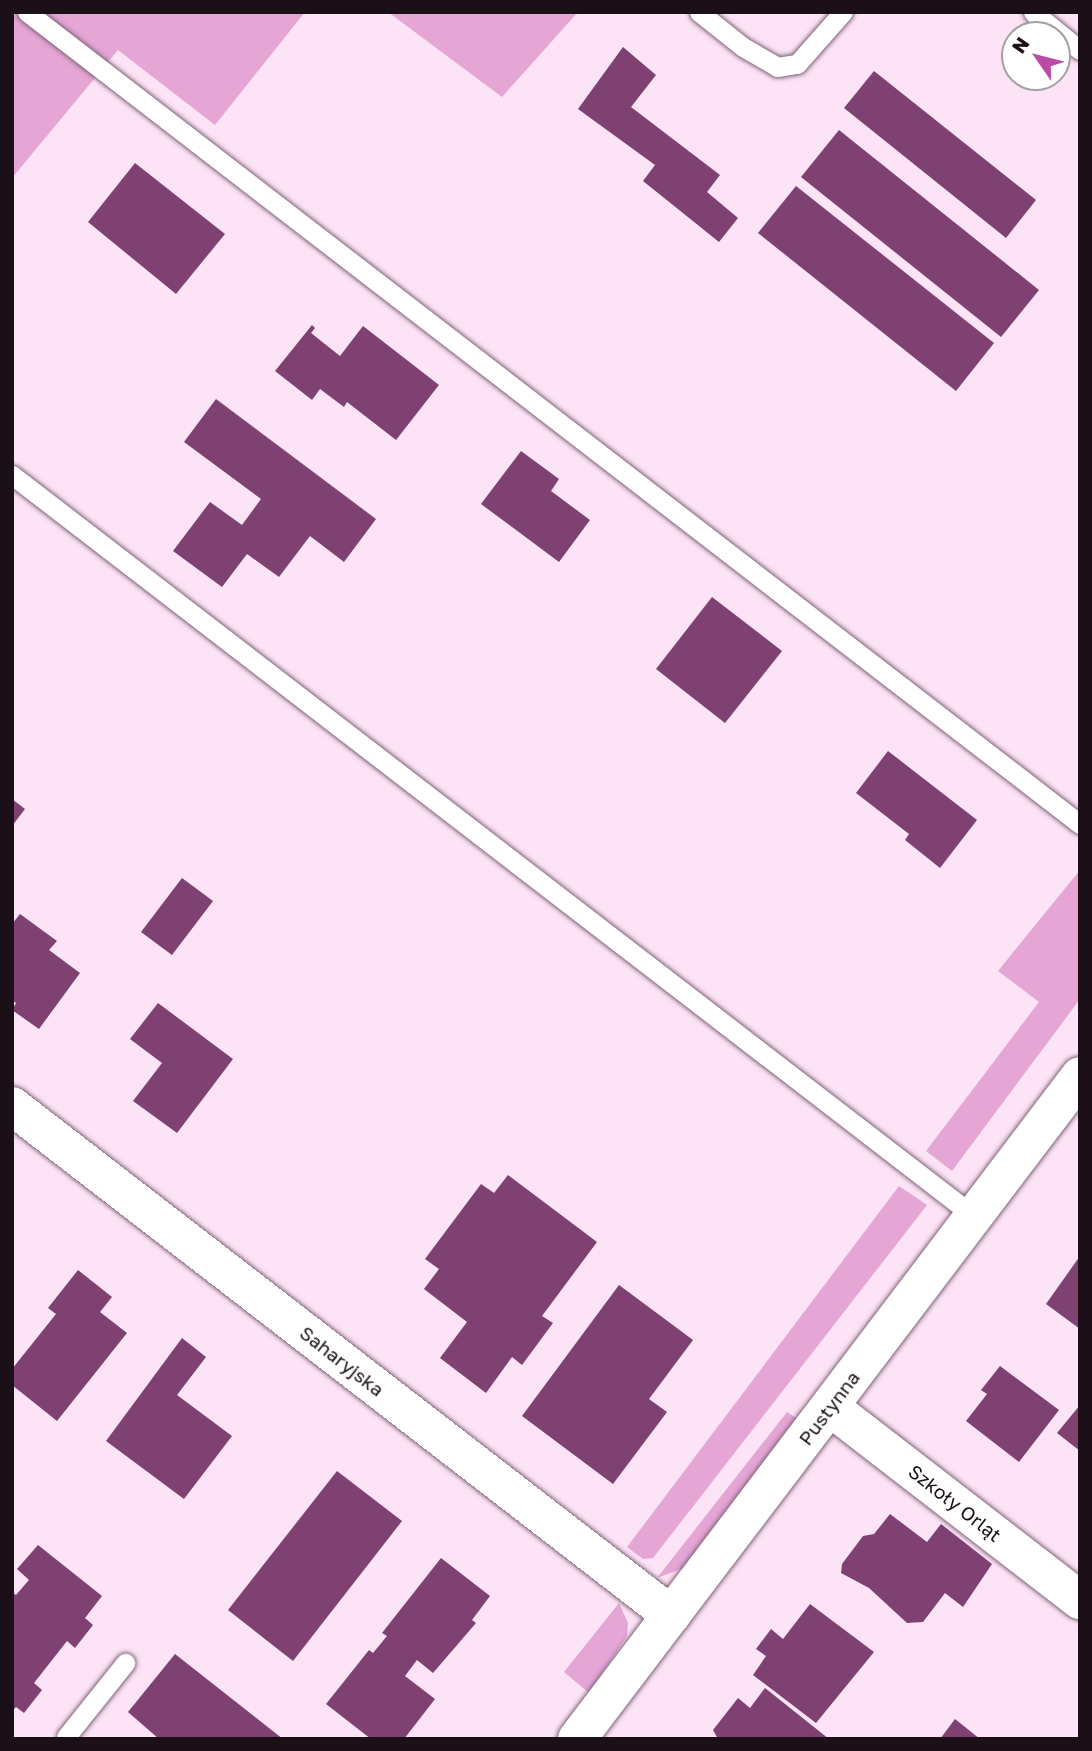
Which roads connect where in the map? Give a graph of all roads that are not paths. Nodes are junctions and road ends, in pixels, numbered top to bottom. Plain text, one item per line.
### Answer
1 (27, 12) edge
2 (699, 12) edge
3 (843, 12) edge
4 (1033, 12) edge
5 (1080, 50) edge
6 (12, 475) edge
7 (1080, 824) edge
8 (1080, 1076) edge
9 (12, 1106) edge
10 (974, 1216) junction
11 (830, 1407) junction
12 (1080, 1600) edge
13 (671, 1615) junction
14 (125, 1663) dead end
15 (67, 1738) edge
16 (577, 1739) edge

1 - 7 lane
2 - 3 lane
4 - 5 lane
6 - 10 lane
8 - 10 street, Pustynna
9 - 13 street, Saharyjska
10 - 11 street, Pustynna
11 - 12 street, Szkoły Orląt
11 - 13 street, Pustynna
13 - 16 street, Pustynna
14 - 15 lane

